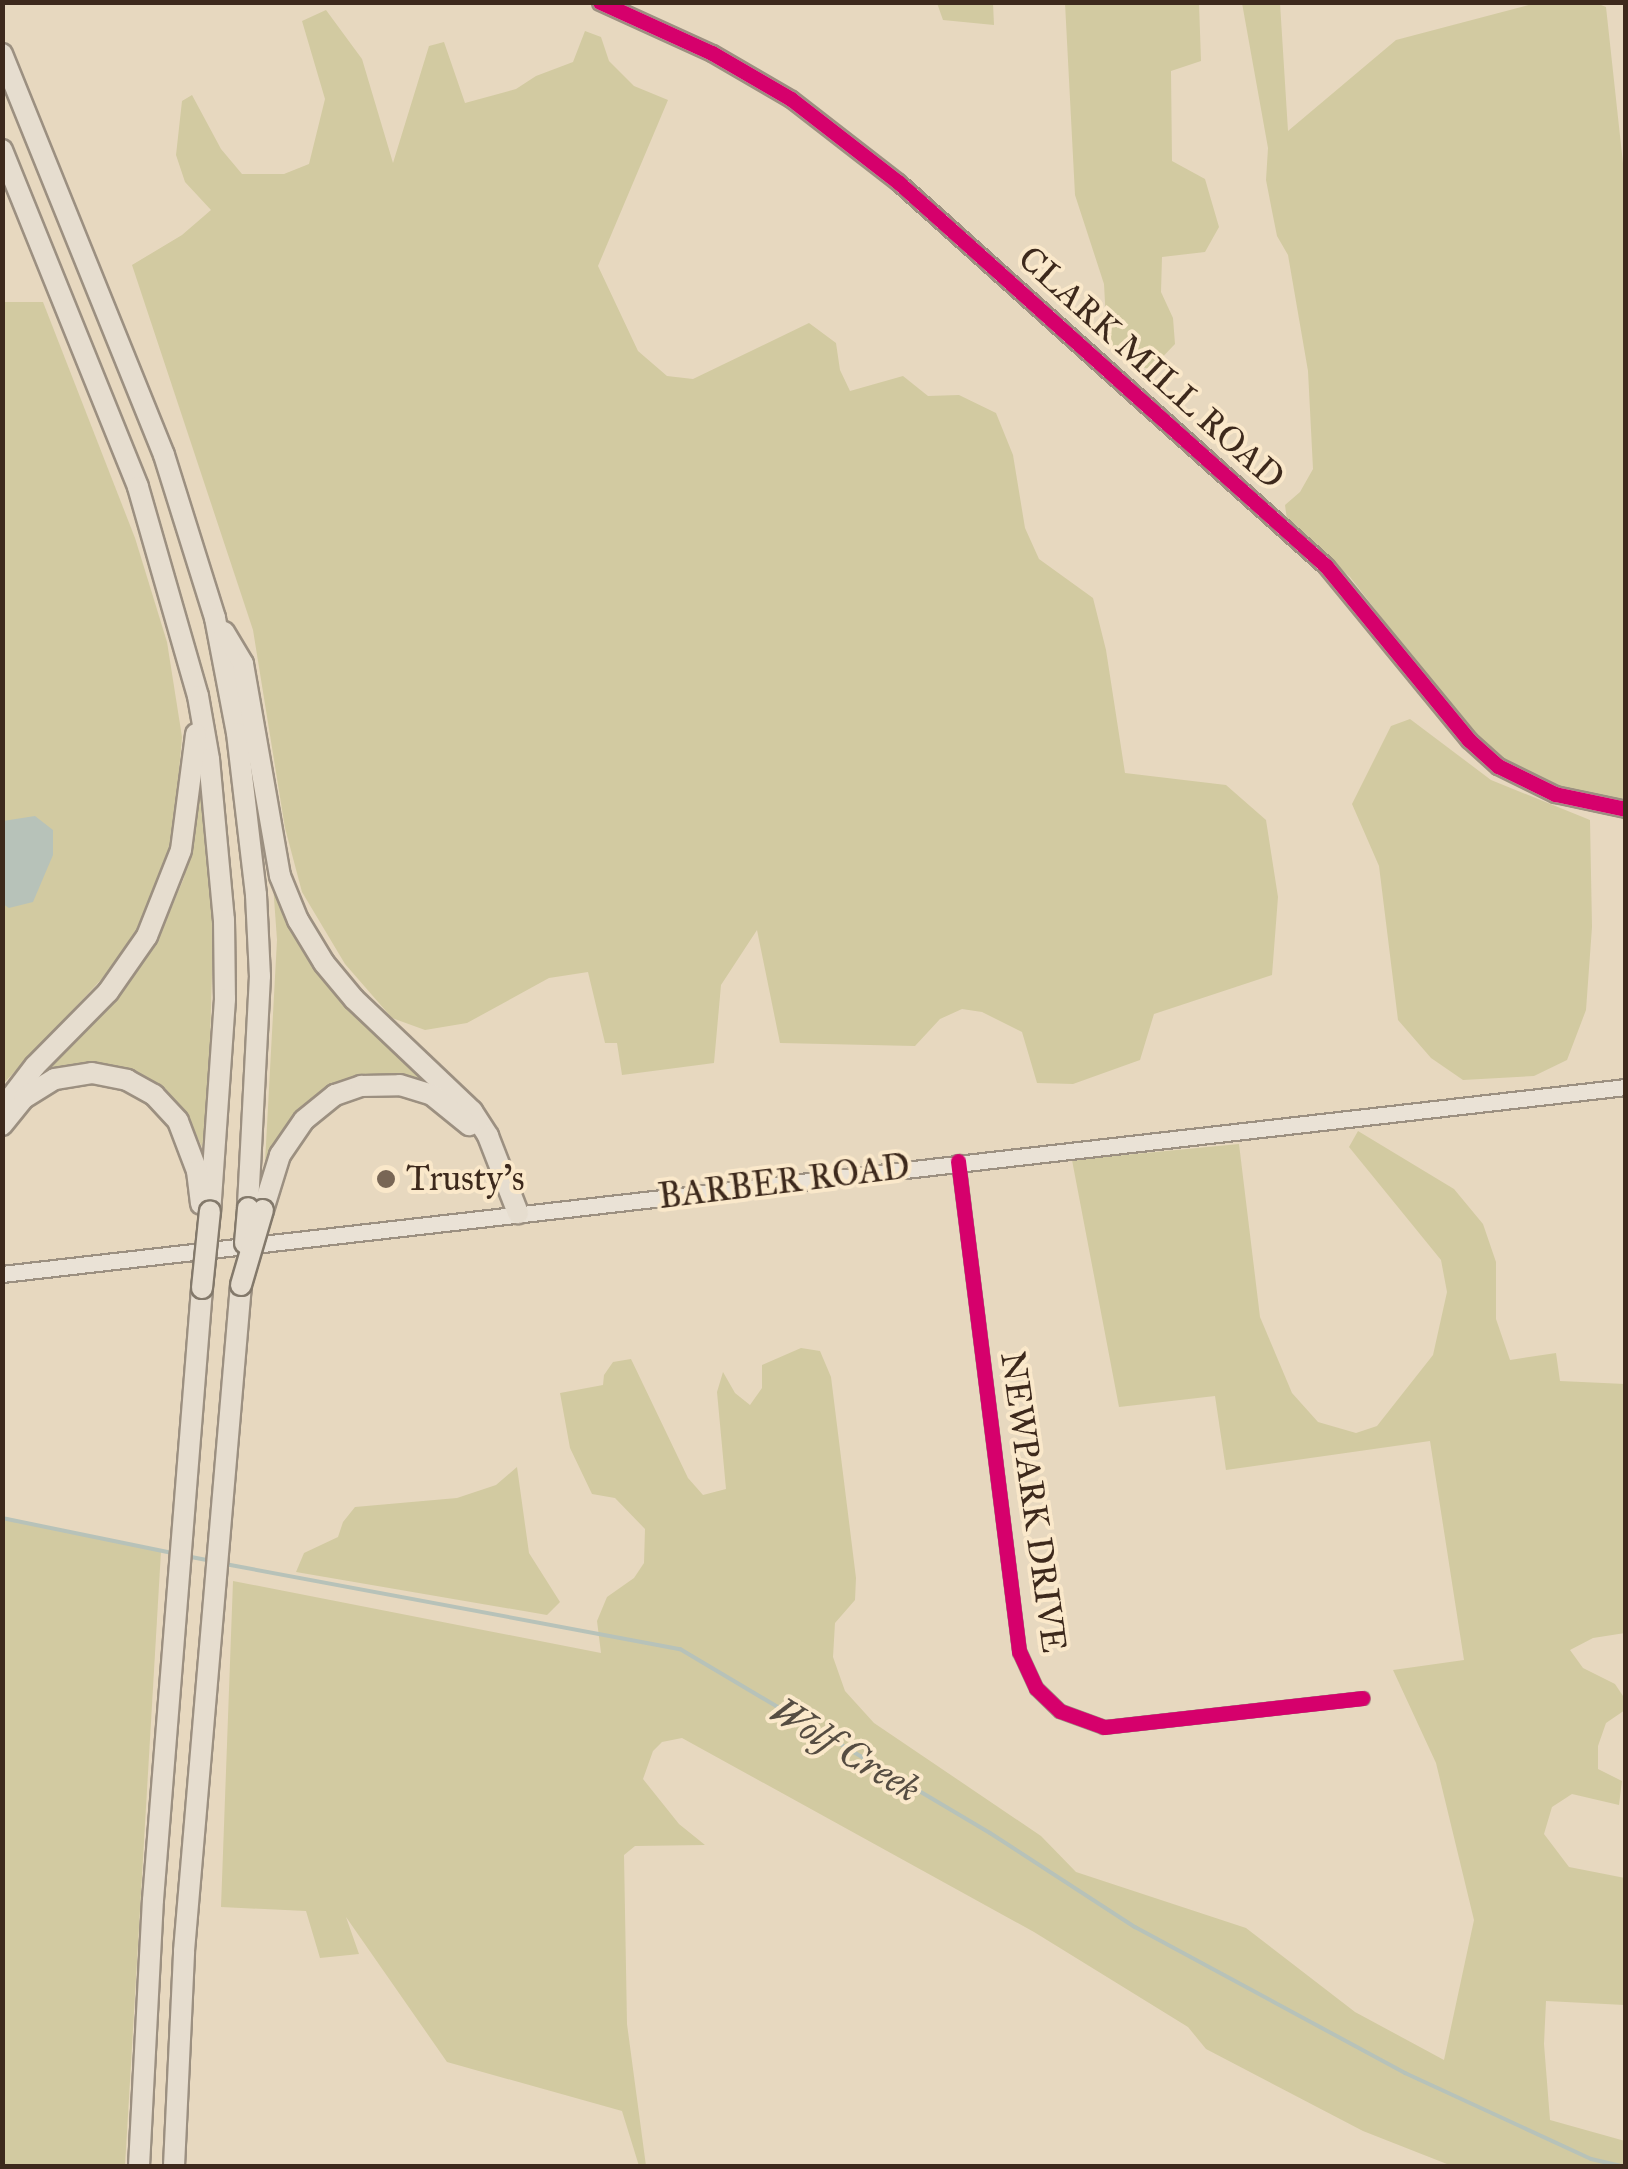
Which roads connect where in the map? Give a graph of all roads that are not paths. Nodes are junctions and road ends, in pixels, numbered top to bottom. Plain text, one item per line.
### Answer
1 (600, 2) edge
2 (2, 54) edge
3 (2, 150) edge
4 (215, 618) junction
5 (194, 677) junction
6 (1626, 809) edge
7 (1626, 1087) edge
8 (2, 1109) edge
9 (2, 1124) edge
10 (958, 1161) junction
11 (255, 1209) junction
12 (206, 1212) junction
13 (512, 1214) junction
14 (2, 1274) edge
15 (1362, 1698) dead end
16 (140, 2166) edge
17 (174, 2166) edge

1 - 6 main road, CLARK MILL ROAD
2 - 4 highway
3 - 5 highway
4 - 11 highway
4 - 13 highway
5 - 8 highway
5 - 12 highway
7 - 10 main road, BARBER ROAD
9 - 12 highway
10 - 13 main road, BARBER ROAD
10 - 15 street, NEWPARK DRIVE
11 - 13 highway
11 - 17 highway, bridge
12 - 16 highway, bridge
13 - 14 main road, BARBER ROAD

